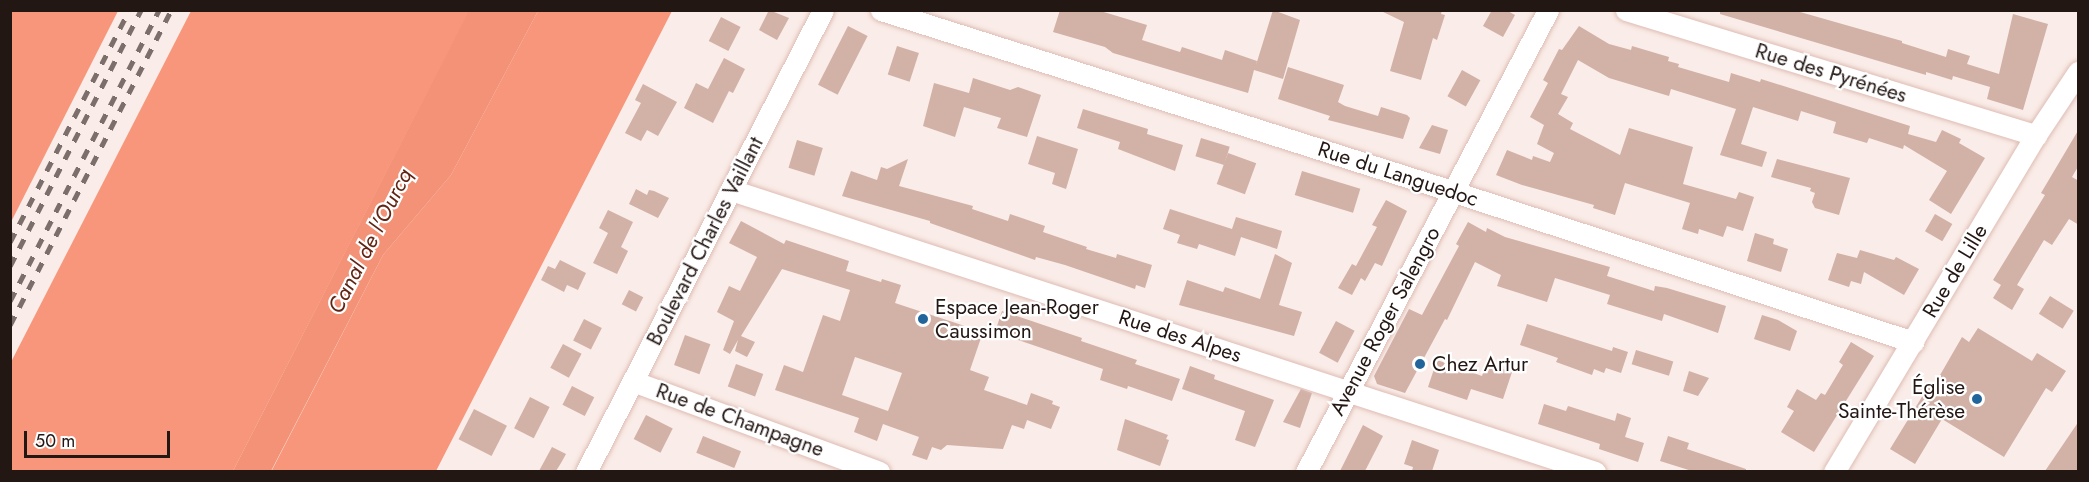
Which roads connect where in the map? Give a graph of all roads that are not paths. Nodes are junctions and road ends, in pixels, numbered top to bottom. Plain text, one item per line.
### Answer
1 (823, 10) edge
2 (880, 10) edge
3 (1548, 10) edge
4 (1626, 10) edge
5 (2079, 72) edge
6 (2036, 135) junction
7 (731, 189) junction
8 (1454, 192) junction
9 (1913, 342) junction
10 (634, 382) junction
11 (1349, 390) junction
12 (586, 471) edge
13 (879, 471) edge
14 (1306, 471) edge
15 (1595, 471) edge
16 (1834, 471) edge

1 - 7 street, Boulevard Charles Vaillant
2 - 8 street, Rue du Languedoc
3 - 8 street, Avenue Roger Salengro
4 - 6 street, Rue des Pyrénées
5 - 6 street, Rue de Lille
6 - 9 street, Rue de Lille
7 - 10 street, Boulevard Charles Vaillant
7 - 11 street, Rue des Alpes
8 - 9 street, Rue du Languedoc
8 - 11 street, Avenue Roger Salengro
9 - 16 street, Rue de Lille
10 - 12 street, Boulevard Charles Vaillant
10 - 13 street, Rue de Champagne
11 - 14 street, Avenue Roger Salengro
11 - 15 street, Rue des Alpes

